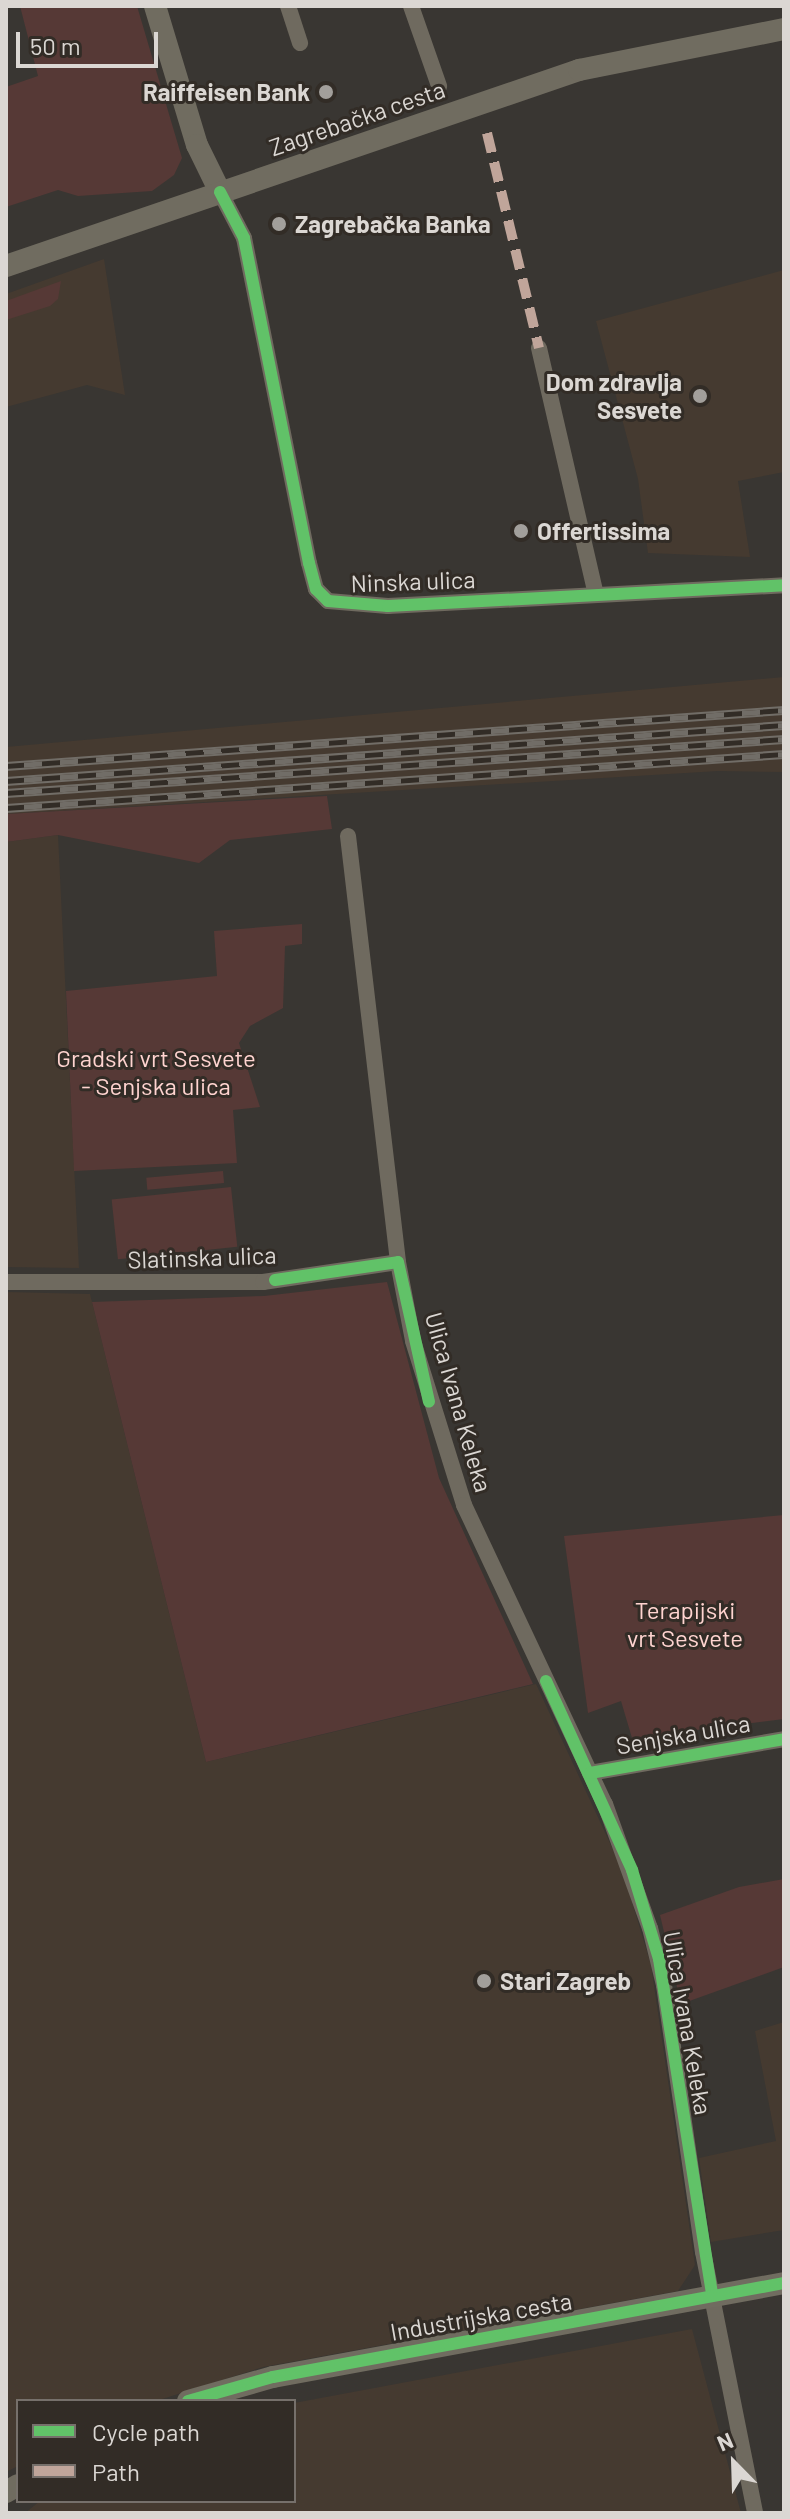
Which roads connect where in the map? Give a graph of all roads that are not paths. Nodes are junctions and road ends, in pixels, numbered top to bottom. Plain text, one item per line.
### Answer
1 (155, 6) edge
2 (288, 6) edge
3 (411, 6) edge
4 (784, 29) edge
5 (300, 43) dead end
6 (439, 86) dead end
7 (220, 192) junction
8 (6, 266) edge
9 (539, 348) dead end
10 (784, 585) edge
11 (596, 595) junction
12 (348, 836) dead end
13 (398, 1262) junction
14 (6, 1282) edge
15 (784, 1739) edge
16 (590, 1773) junction
17 (784, 2283) edge
18 (712, 2295) junction
19 (195, 2399) edge
20 (755, 2513) edge

1 - 7 main road
2 - 5 street
3 - 6 street
4 - 7 main road, Zagrebačka cesta
7 - 8 main road, Zagrebačka cesta
7 - 11 street, Ninska ulica
9 - 11 street
10 - 11 street, Ninska ulica
12 - 13 street, Ulica Ivana Keleka
13 - 14 street, Slatinska ulica
13 - 16 street, Ulica Ivana Keleka
15 - 16 street, Senjska ulica
16 - 18 street, Ulica Ivana Keleka
17 - 18 main road, Industrijska cesta
18 - 19 main road, Industrijska cesta
18 - 20 street, Ulica Ivana Keleka

